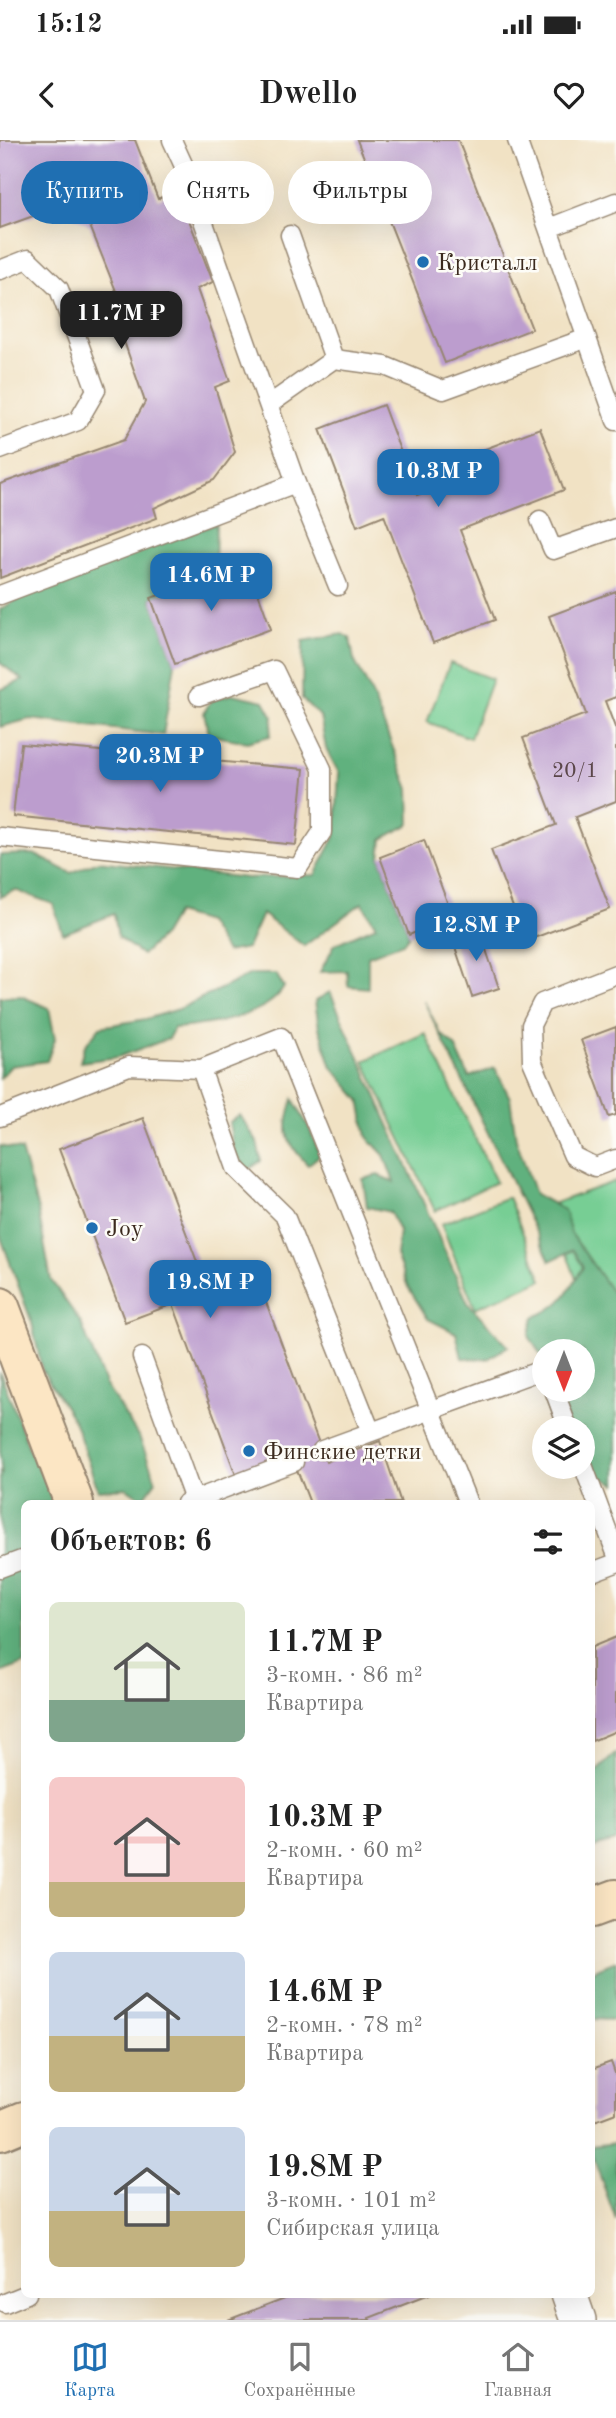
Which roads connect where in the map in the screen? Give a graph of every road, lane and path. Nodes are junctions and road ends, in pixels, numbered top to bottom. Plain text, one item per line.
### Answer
1 (172, 140) edge
2 (517, 140) edge
3 (616, 202) edge
4 (549, 228) junction
5 (290, 235) dead end
6 (0, 270) edge
7 (587, 338) junction
8 (334, 359) junction
9 (270, 404) junction
10 (616, 421) edge
11 (0, 450) edge
12 (296, 483) junction
13 (540, 520) dead end
14 (616, 528) edge
15 (338, 586) dead end
16 (0, 595) edge
17 (199, 696) dead end
18 (0, 836) edge
19 (616, 974) edge
20 (201, 1069) junction
21 (0, 1117) edge
22 (616, 1158) edge
23 (0, 1307) edge
24 (142, 1357) dead end
25 (532, 1372) edge
26 (430, 1410) junction
27 (371, 1432) junction
28 (322, 1450) dead end
29 (294, 1462) dead end
30 (588, 1479) edge
31 (73, 1500) edge
32 (189, 1500) edge
33 (195, 1500) edge
34 (467, 1500) edge
35 (616, 1553) edge
36 (21, 1560) edge
37 (616, 1563) edge
38 (0, 1568) edge
39 (595, 1571) edge
40 (616, 1899) edge
41 (595, 1907) edge
42 (21, 2122) edge
43 (0, 2131) edge
44 (21, 2296) edge
45 (570, 2298) edge
46 (5, 2303) dead end
47 (578, 2320) edge

1 - 9 lane
2 - 4 lane
3 - 4 lane
4 - 7 lane
5 - 8 lane
6 - 11 lane
7 - 8 lane
7 - 10 lane
8 - 9 lane
9 - 12 lane
12 - 15 lane
12 - 16 lane
13 - 14 lane
17 - 18 lane
19 - 22 lane
20 - 21 lane
20 - 26 lane
20 - 27 lane
23 - 31 street
24 - 32 lane
25 - 26 lane
26 - 27 lane
26 - 34 lane
27 - 28 lane
29 - 33 lane
30 - 35 lane
36 - 38 lane
37 - 39 lane
40 - 41 street
42 - 43 street
44 - 46 lane
45 - 47 street

